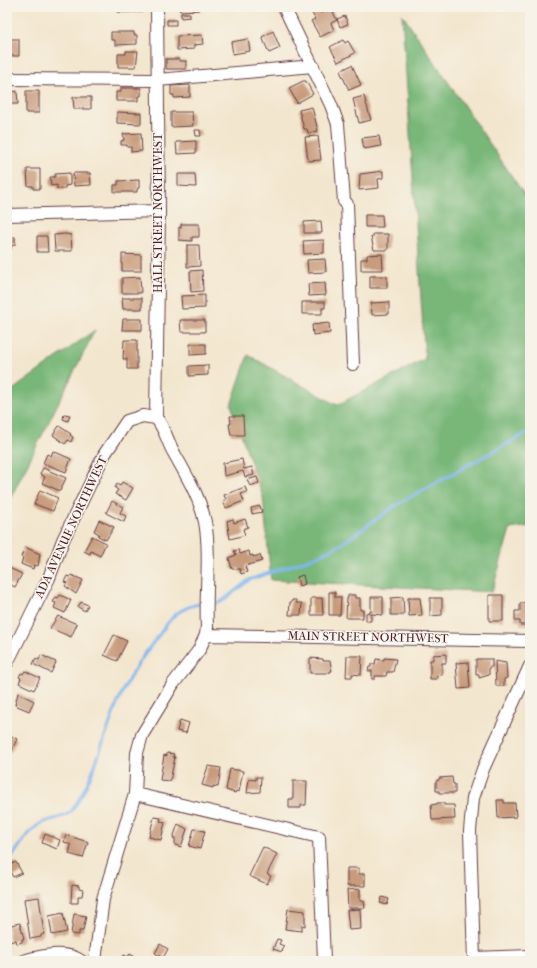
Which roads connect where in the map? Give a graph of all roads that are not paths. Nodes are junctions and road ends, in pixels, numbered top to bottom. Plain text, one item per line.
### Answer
1 (157, 7) edge
2 (284, 7) edge
3 (313, 66) junction
4 (7, 79) edge
5 (158, 80) junction
6 (159, 211) junction
7 (7, 215) edge
8 (353, 364) dead end
9 (156, 418) junction
10 (206, 635) junction
11 (530, 641) edge
12 (7, 663) edge
13 (530, 666) edge
14 (135, 794) junction
15 (530, 956) edge
16 (474, 960) edge
17 (23, 961) edge
18 (81, 961) edge
19 (95, 961) edge
20 (324, 961) edge

1 - 5 street, HALL STREET NORTHWEST
2 - 3 street
3 - 5 street
3 - 8 street
4 - 5 street
5 - 6 street, HALL STREET NORTHWEST
6 - 7 street
6 - 9 street, HALL STREET NORTHWEST
9 - 10 street
9 - 12 street, ADA AVENUE NORTHWEST
10 - 11 street, MAIN STREET NORTHWEST
10 - 14 street
13 - 16 street
14 - 19 street
14 - 20 street
15 - 16 street
17 - 18 street

